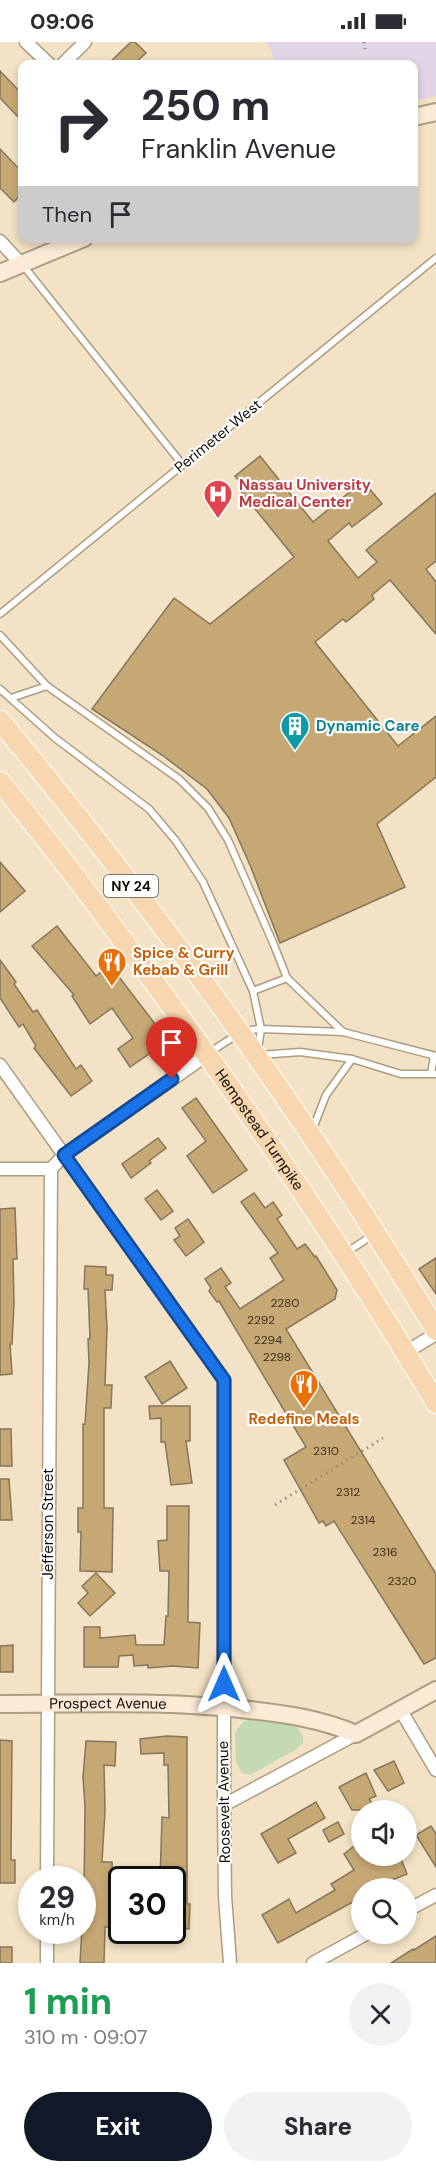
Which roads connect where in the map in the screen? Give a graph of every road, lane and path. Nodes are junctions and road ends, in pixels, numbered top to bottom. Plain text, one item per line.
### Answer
1 (26, 42) edge
2 (85, 42) edge
3 (364, 42) edge
4 (365, 49) dead end
5 (45, 60) edge
6 (67, 60) edge
7 (436, 112) edge
8 (418, 116) edge
9 (0, 241) edge
10 (72, 243) edge
11 (436, 258) edge
12 (21, 264) junction
13 (0, 273) edge
14 (182, 465) junction
15 (0, 614) edge
16 (0, 635) edge
17 (47, 686) junction
18 (0, 689) edge
19 (11, 698) junction
20 (0, 722) edge
21 (3, 793) edge
22 (287, 978) junction
23 (253, 991) junction
24 (261, 1029) junction
25 (343, 1032) junction
26 (241, 1033) junction
27 (208, 1054) junction
28 (256, 1055) junction
29 (435, 1056) edge
30 (352, 1059) junction
31 (0, 1065) edge
32 (433, 1074) edge
33 (310, 1134) junction
34 (64, 1155) junction
35 (0, 1169) edge
36 (51, 1169) junction
37 (376, 1233) junction
38 (344, 1254) junction
39 (436, 1332) edge
40 (406, 1352) junction
41 (436, 1403) edge
42 (383, 1438) dead end
43 (275, 1505) dead end
44 (436, 1690) edge
45 (0, 1704) edge
46 (47, 1704) junction
47 (223, 1707) junction
48 (400, 1709) junction
49 (356, 1734) junction
50 (436, 1770) edge
51 (224, 1805) junction
52 (47, 1866) edge
53 (436, 1895) edge
54 (417, 1905) edge
55 (351, 1942) edge
56 (47, 1944) edge
57 (47, 1963) edge
58 (230, 1963) edge
59 (313, 1963) edge

1 - 5 street
2 - 6 street
3 - 4 path
7 - 8 street
9 - 12 street
10 - 12 street
11 - 14 lane, Perimeter West
12 - 13 street
12 - 14 lane
14 - 15 lane, Perimeter West
16 - 17 lane
17 - 19 lane
17 - 22 lane
18 - 19 lane
19 - 23 lane
20 - 26 main road, NY 24
21 - 27 main road, Hempstead Turnpike / NY 24
22 - 23 lane
22 - 25 lane
23 - 24 lane
24 - 25 lane
24 - 26 lane
24 - 28 lane
25 - 29 lane
26 - 27 lane
26 - 28 main road, NY 24
27 - 34 street
27 - 38 main road, Hempstead Turnpike / NY 24
28 - 30 lane
28 - 33 main road, NY 24
29 - 32 lane
30 - 32 lane
30 - 33 lane
31 - 34 street, Roosevelt Avenue
33 - 37 main road, NY 24
34 - 36 street
34 - 47 street, Roosevelt Avenue
35 - 36 street
36 - 46 street, Jefferson Street
37 - 38 lane
37 - 39 main road, NY 24
38 - 40 main road, Hempstead Turnpike / NY 24
39 - 40 street
40 - 41 main road, Hempstead Turnpike / NY 24
42 - 43 path
44 - 48 street
45 - 46 street, Prospect Avenue
46 - 47 street, Prospect Avenue
46 - 52 street, Jefferson Street
47 - 49 street, Prospect Avenue
47 - 51 street, Roosevelt Avenue
48 - 49 street
48 - 50 street
49 - 51 street
51 - 58 street, Roosevelt Avenue
53 - 54 street
55 - 59 street
56 - 57 street

